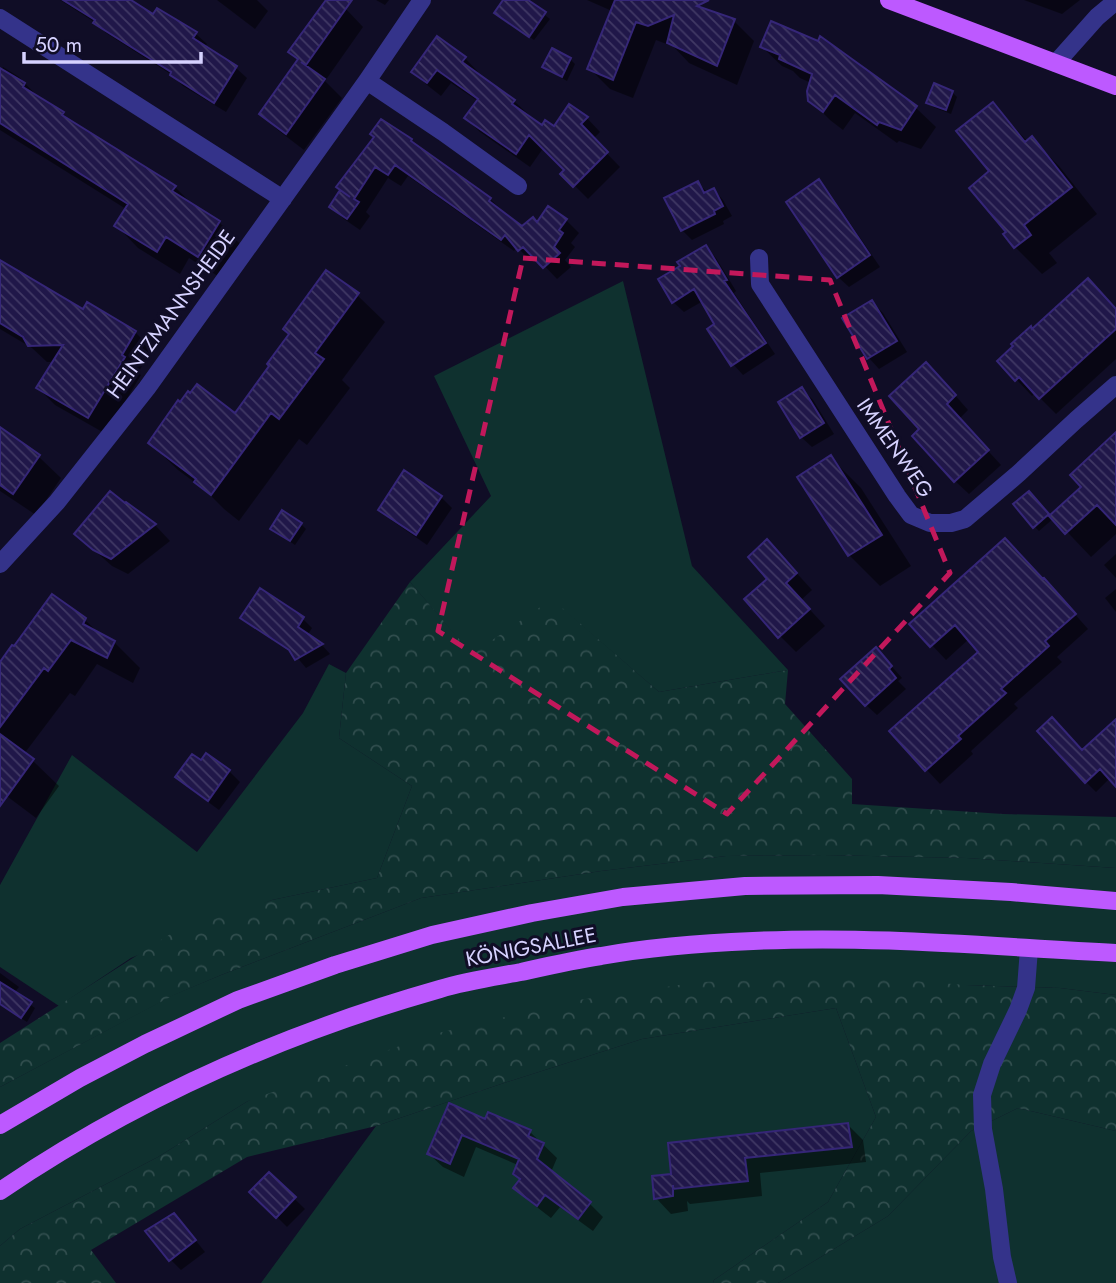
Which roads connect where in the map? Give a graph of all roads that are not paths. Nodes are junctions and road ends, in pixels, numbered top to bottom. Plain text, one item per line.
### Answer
1 (422, 0) edge
2 (889, 0) edge
3 (1116, 1) edge
4 (0, 18) edge
5 (1056, 63) junction
6 (367, 81) junction
7 (1116, 86) edge
8 (518, 186) dead end
9 (283, 199) junction
10 (760, 258) dead end
11 (1114, 390) edge
12 (0, 564) edge
13 (1116, 901) edge
14 (1029, 948) junction
15 (1116, 953) edge
16 (0, 1125) edge
17 (0, 1191) edge
18 (1008, 1283) edge

1 - 6 street, HEINTZMANNSHEIDE
2 - 5 main road
3 - 5 street
4 - 9 street
5 - 7 main road
6 - 8 street
6 - 9 street, HEINTZMANNSHEIDE
9 - 12 street, HEINTZMANNSHEIDE
10 - 11 street, IMMENWEG
13 - 16 main road, KÖNIGSALLEE
14 - 15 main road, KÖNIGSALLEE
14 - 17 main road, KÖNIGSALLEE
14 - 18 street

